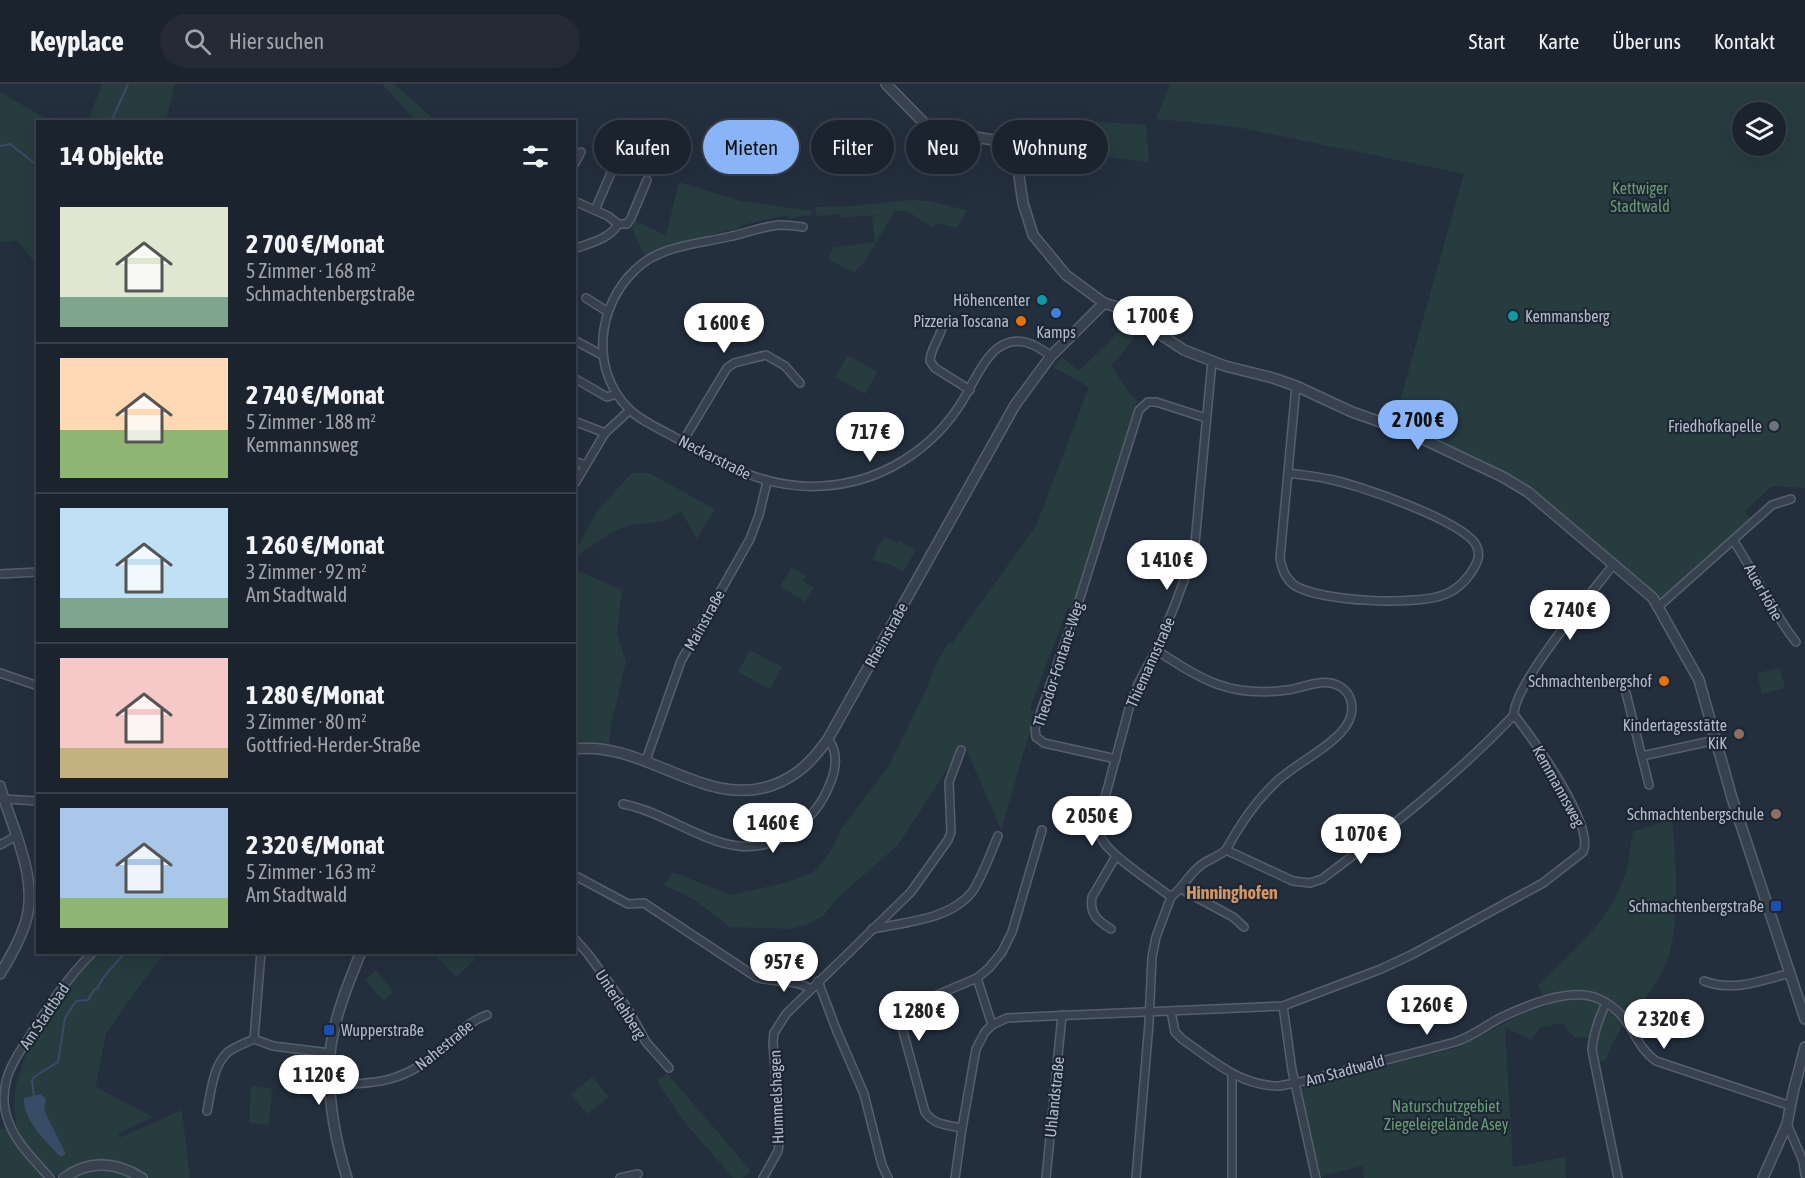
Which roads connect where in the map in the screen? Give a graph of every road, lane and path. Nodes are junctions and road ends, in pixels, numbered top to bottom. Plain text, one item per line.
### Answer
1 (886, 84) edge
2 (581, 152) dead end
3 (576, 161) edge
4 (611, 174) edge
5 (647, 180) dead end
6 (576, 202) edge
7 (595, 210) junction
8 (618, 224) junction
9 (803, 227) dead end
10 (576, 248) edge
11 (586, 298) dead end
12 (1104, 303) junction
13 (608, 312) junction
14 (943, 324) dead end
15 (576, 341) edge
16 (602, 355) junction
17 (1051, 356) junction
18 (1212, 361) junction
19 (576, 379) edge
20 (800, 384) dead end
21 (1296, 386) junction
22 (970, 390) junction
23 (616, 394) junction
24 (630, 410) junction
25 (1206, 418) junction
26 (576, 422) edge
27 (605, 433) junction
28 (683, 441) junction
29 (576, 462) edge
30 (585, 465) junction
31 (1288, 473) junction
32 (576, 481) edge
33 (767, 482) junction
34 (1791, 499) dead end
35 (1733, 540) junction
36 (1614, 564) junction
37 (36, 572) edge
38 (0, 574) edge
39 (1659, 606) junction
40 (1796, 642) dead end
41 (1156, 650) junction
42 (0, 673) edge
43 (36, 685) edge
44 (1626, 693) dead end
45 (1514, 715) junction
46 (828, 739) junction
47 (1716, 740) junction
48 (576, 749) edge
49 (961, 750) dead end
50 (1642, 756) junction
51 (1116, 759) junction
52 (646, 760) junction
53 (1649, 785) dead end
54 (0, 786) edge
55 (3, 799) junction
56 (36, 801) edge
57 (623, 804) dead end
58 (1042, 830) dead end
59 (16, 836) junction
60 (998, 836) dead end
61 (0, 845) edge
62 (1226, 850) junction
63 (1116, 856) junction
64 (576, 876) edge
65 (1181, 889) junction
66 (1171, 897) junction
67 (1244, 927) dead end
68 (872, 929) junction
69 (1111, 929) dead end
70 (576, 940) edge
71 (91, 954) edge
72 (261, 954) edge
73 (360, 954) edge
74 (1790, 973) junction
75 (0, 974) edge
76 (977, 978) junction
77 (818, 981) junction
78 (1704, 981) dead end
79 (811, 989) junction
80 (1802, 1000) edge
81 (1606, 1003) junction
82 (1283, 1006) junction
83 (1171, 1011) junction
84 (1149, 1012) junction
85 (487, 1015) dead end
86 (1062, 1015) junction
87 (1805, 1019) edge
88 (992, 1025) junction
89 (255, 1039) junction
90 (1805, 1047) edge
91 (330, 1053) junction
92 (669, 1068) dead end
93 (1232, 1075) junction
94 (1296, 1083) junction
95 (330, 1084) junction
96 (1791, 1106) junction
97 (207, 1111) dead end
98 (1787, 1124) junction
99 (962, 1128) junction
100 (1804, 1162) edge
101 (639, 1174) dead end
102 (1805, 1175) edge
103 (51, 1178) edge
104 (64, 1178) edge
105 (142, 1178) edge
106 (347, 1178) edge
107 (620, 1178) edge
108 (763, 1178) edge
109 (888, 1178) edge
110 (955, 1178) edge
111 (1046, 1178) edge
112 (1136, 1178) edge
113 (1232, 1178) edge
114 (1316, 1178) edge
115 (1618, 1178) edge
116 (1763, 1178) edge

1 - 12 street
2 - 3 street
4 - 7 street
5 - 8 street
6 - 7 street
7 - 8 street
8 - 10 street
9 - 13 street, Neckarstraße
11 - 13 street
12 - 17 street, Rheinstraße
12 - 18 street
13 - 16 street, Neckarstraße
14 - 22 street
15 - 16 street
16 - 23 street, Neckarstraße
17 - 22 street, Neckarstraße
17 - 46 street, Rheinstraße
18 - 21 street
18 - 25 street, Thiemannstraße
19 - 23 street
20 - 28 street
21 - 31 street
21 - 36 street
22 - 33 street, Neckarstraße
23 - 24 street, Neckarstraße
24 - 27 street
24 - 28 street, Neckarstraße
25 - 41 street, Thiemannstraße
25 - 51 street, Theodor-Fontane-Weg
26 - 27 street
27 - 30 street
28 - 33 street, Neckarstraße
29 - 30 street
30 - 32 street
31 - 31 street
33 - 52 street, Mainstraße
34 - 35 street
35 - 39 street
35 - 40 street, Auer Höhe
36 - 39 street
36 - 45 street
37 - 38 street
39 - 47 street
41 - 51 street, Thiemannstraße
41 - 62 street
42 - 43 street
44 - 50 street
45 - 62 street
45 - 82 street, Kemmannsweg
46 - 52 street, Rheinstraße
46 - 57 street
47 - 50 street
47 - 74 street
48 - 52 street, Rheinstraße
49 - 68 street, Hummelshagen
50 - 53 street
51 - 63 street, Thiemannstraße
54 - 55 street
55 - 56 street
55 - 59 street
58 - 76 street
59 - 61 street
59 - 75 street
60 - 68 street
62 - 65 street
63 - 66 street, Thiemannstraße
63 - 69 street
64 - 79 street
65 - 66 street
65 - 67 street
66 - 84 street
68 - 77 street, Hummelshagen
70 - 92 street, Unterlehberg
71 - 103 street, Am Stadtbad
72 - 89 street
73 - 91 street
74 - 78 street
74 - 80 street
76 - 88 street
76 - 99 street
77 - 79 street, Hummelshagen
77 - 109 street
79 - 108 street, Hummelshagen
80 - 87 street
81 - 94 street, Am Stadtwald
81 - 96 street, Am Stadtwald
81 - 115 street
82 - 83 street, Kemmannsweg
82 - 94 street
83 - 84 street, Kemmannsweg
83 - 93 street, Am Stadtwald
84 - 86 street, Kemmannsweg
84 - 112 street
85 - 95 street, Nahestraße
86 - 88 street, Kemmannsweg
86 - 111 street, Uhlandstraße
88 - 99 street
89 - 91 street
89 - 97 street
90 - 96 street
91 - 95 street
93 - 94 street, Am Stadtwald
93 - 113 street
94 - 114 street
95 - 106 street
96 - 98 street
98 - 100 street
98 - 116 street
99 - 110 street
100 - 102 street
101 - 107 street
104 - 105 street

